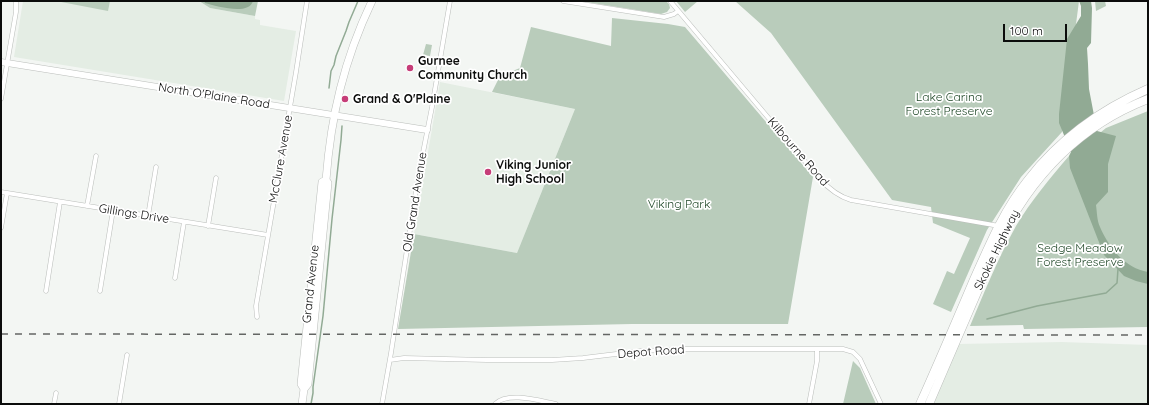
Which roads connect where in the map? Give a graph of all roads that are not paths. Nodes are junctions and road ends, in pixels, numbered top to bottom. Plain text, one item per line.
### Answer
1 (16, 1) edge
2 (307, 1) edge
3 (372, 1) edge
4 (450, 1) edge
5 (563, 1) edge
6 (670, 1) edge
7 (678, 11) junction
8 (4, 62) edge
9 (1148, 89) edge
10 (1, 99) edge
11 (1148, 99) edge
12 (290, 108) junction
13 (334, 115) junction
14 (1102, 118) junction
15 (427, 130) junction
16 (96, 156) dead end
17 (156, 167) dead end
18 (216, 178) dead end
19 (1, 192) edge
20 (7, 193) junction
21 (60, 202) junction
22 (88, 206) junction
23 (113, 210) junction
24 (148, 216) junction
25 (184, 222) junction
26 (208, 226) junction
27 (1002, 227) junction
28 (1, 228) edge
29 (268, 235) junction
30 (175, 278) dead end
31 (46, 290) dead end
32 (100, 291) dead end
33 (257, 317) dead end
34 (817, 349) junction
35 (127, 355) dead end
36 (390, 360) junction
37 (56, 393) dead end
38 (54, 404) edge
39 (118, 404) edge
40 (302, 404) edge
41 (382, 404) edge
42 (496, 404) edge
43 (556, 404) edge
44 (809, 404) edge
45 (880, 404) edge
46 (920, 404) edge
47 (929, 404) edge

1 - 8 street
2 - 12 street, McClure Avenue
3 - 13 main road, Grand Avenue
4 - 15 street, Old Grand Avenue
5 - 7 street
6 - 7 street, Kilbourne Road
7 - 27 street, Kilbourne Road
8 - 10 street
8 - 12 street, North O'Plaine Road
9 - 14 highway
11 - 14 highway
12 - 13 street, North O'Plaine Road
12 - 29 street, McClure Avenue
13 - 15 street, North O'Plaine Road
13 - 40 main road, Grand Avenue
14 - 27 highway, Skokie Highway
15 - 36 street, Old Grand Avenue
16 - 22 street
17 - 24 street
18 - 26 street
19 - 20 street, Gillings Drive
20 - 21 street, Gillings Drive
20 - 28 street
21 - 22 street, Gillings Drive
21 - 31 street
22 - 23 street, Gillings Drive
23 - 24 street, Gillings Drive
23 - 32 street
24 - 25 street, Gillings Drive
25 - 26 street, Gillings Drive
25 - 30 street
26 - 29 street, Gillings Drive
27 - 46 highway, Skokie Highway
27 - 47 highway, Skokie Highway
29 - 33 street, McClure Avenue
34 - 36 street, Depot Road
34 - 44 street
34 - 45 street, Depot Road
35 - 39 street
36 - 41 street, Old Grand Avenue
37 - 38 street
42 - 43 street

